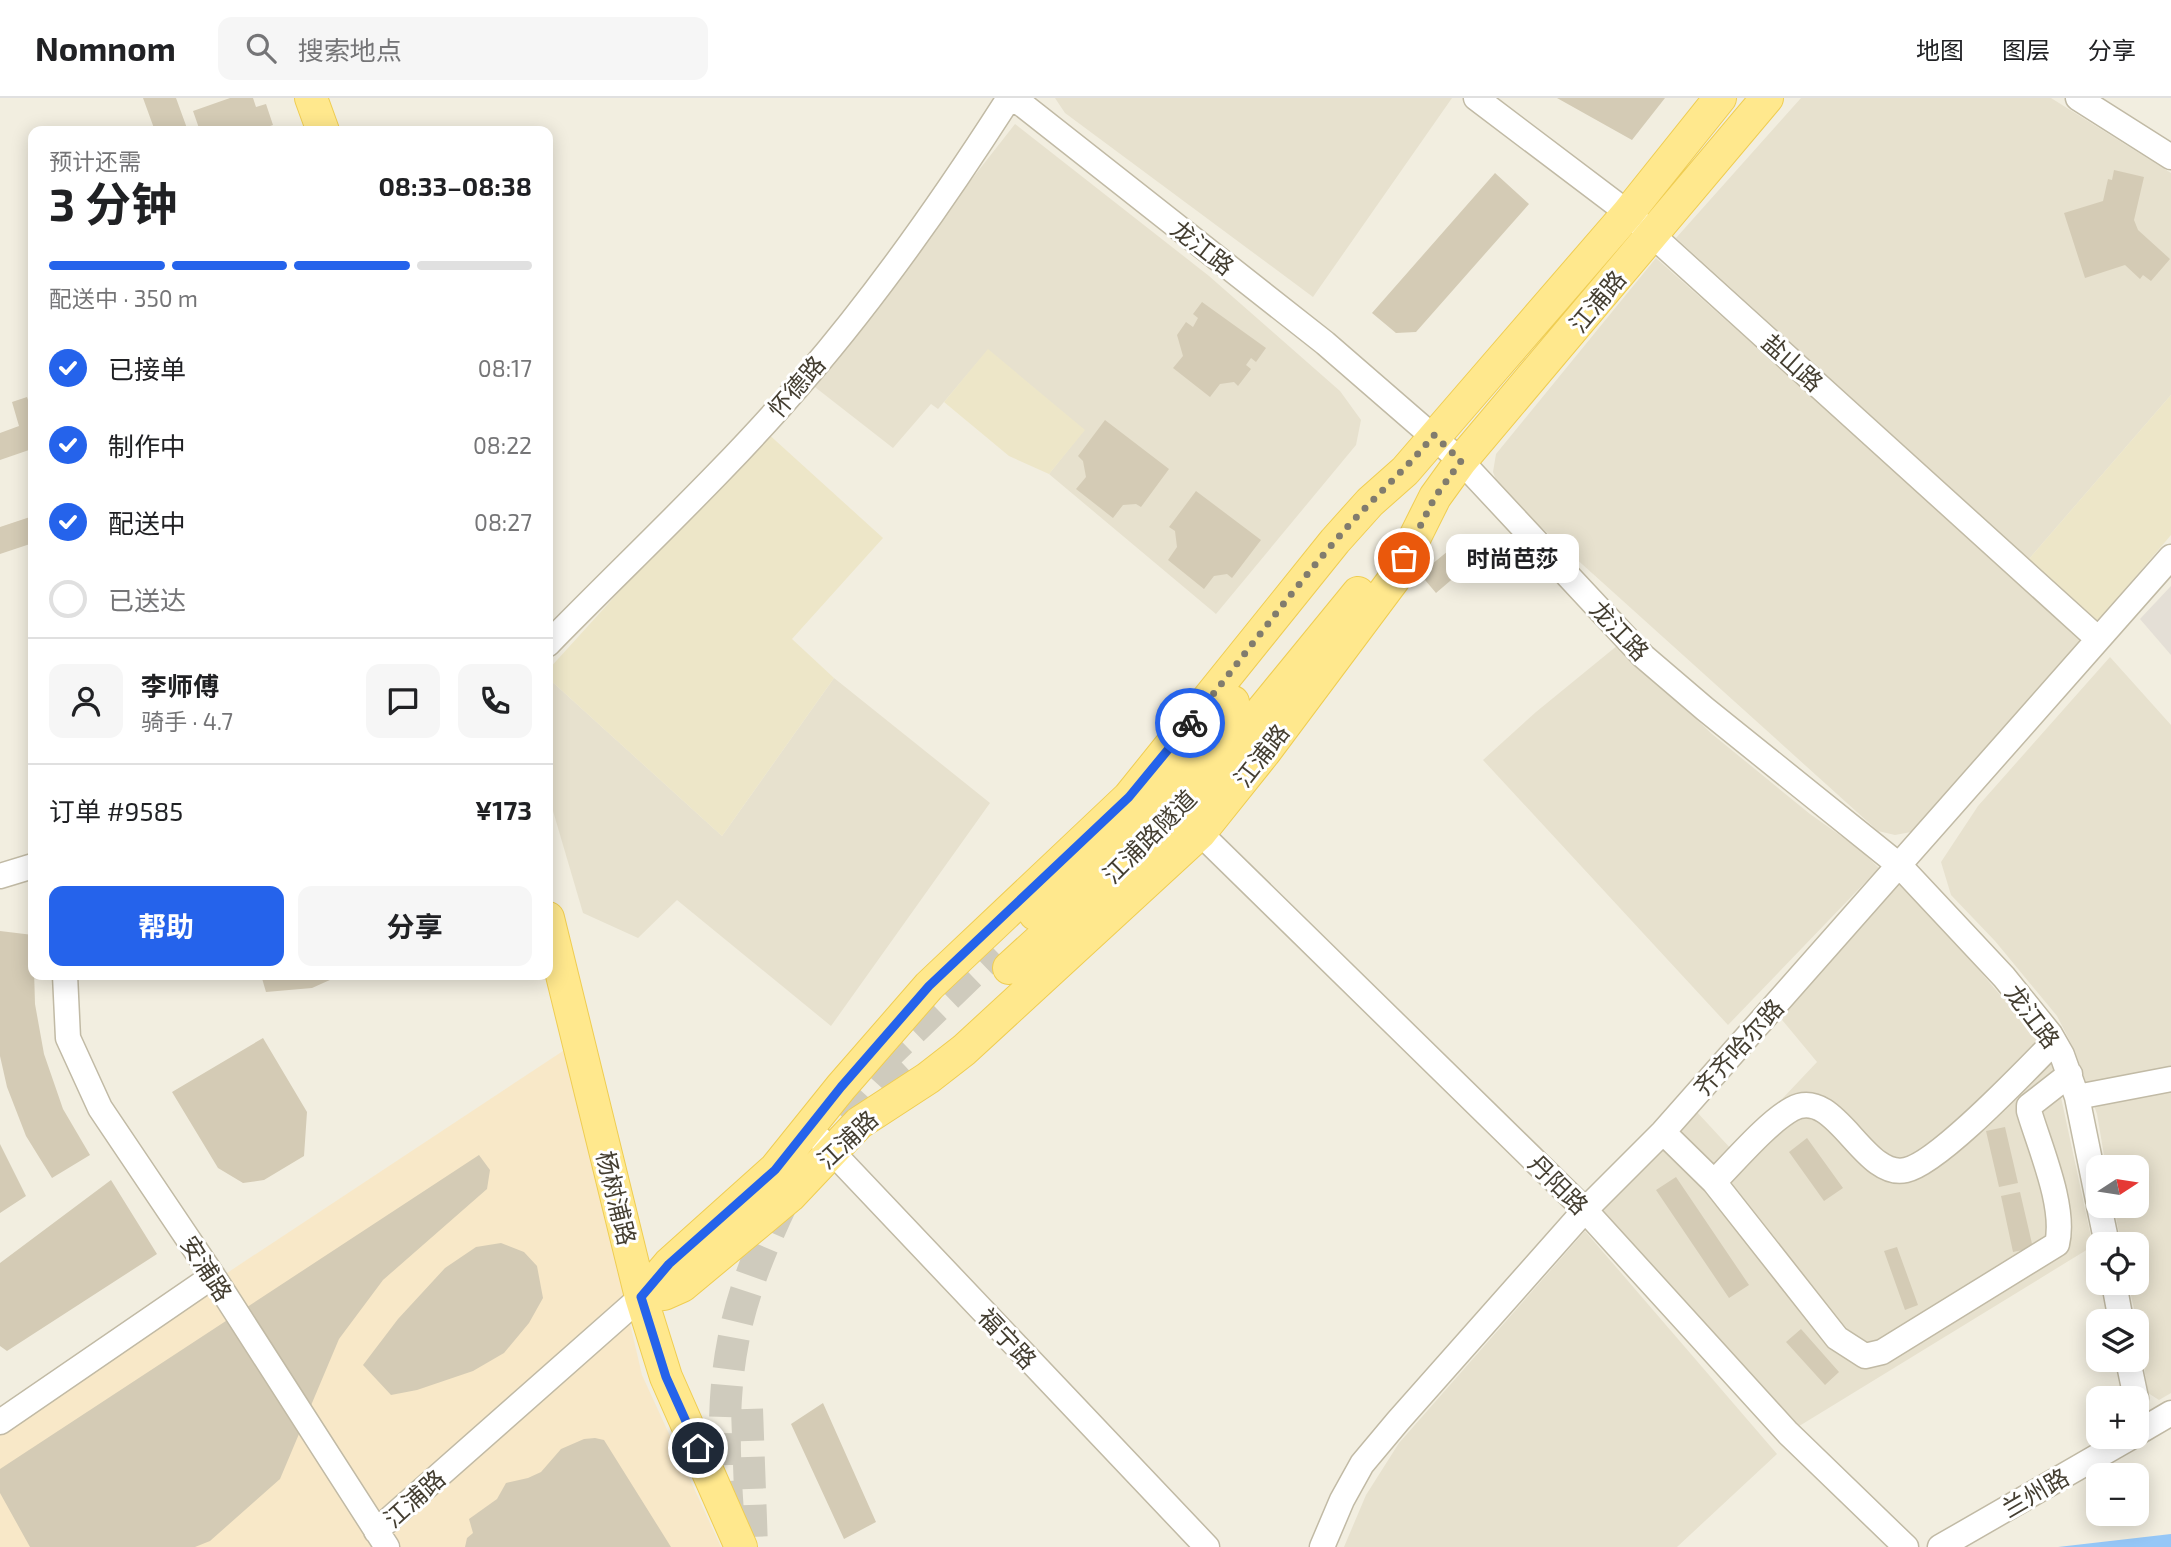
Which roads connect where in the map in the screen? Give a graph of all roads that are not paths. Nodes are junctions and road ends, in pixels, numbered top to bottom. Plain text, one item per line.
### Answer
1 (312, 98) edge
2 (1009, 98) edge
3 (1014, 98) edge
4 (1476, 98) edge
5 (1720, 98) edge
6 (1767, 98) edge
7 (2078, 98) edge
8 (321, 126) edge
9 (2171, 156) edge
10 (1628, 213) junction
11 (1653, 236) junction
12 (1434, 435) junction
13 (1461, 461) junction
14 (1405, 471) junction
15 (1435, 497) junction
16 (2171, 557) edge
17 (553, 638) edge
18 (2098, 639) junction
19 (1200, 832) junction
20 (1900, 866) junction
21 (28, 868) edge
22 (0, 876) edge
23 (553, 938) edge
24 (65, 980) edge
25 (2054, 1042) junction
26 (2171, 1079) edge
27 (2073, 1085) junction
28 (1663, 1132) junction
29 (820, 1139) junction
30 (2088, 1155) edge
31 (1714, 1182) junction
32 (1586, 1210) junction
33 (213, 1276) junction
34 (641, 1297) junction
35 (2171, 1413) edge
36 (0, 1422) edge
37 (2149, 1426) edge
38 (2108, 1449) edge
39 (382, 1539) edge
40 (741, 1547) edge
41 (1207, 1547) edge
42 (1322, 1547) edge
43 (1906, 1547) edge
44 (1940, 1547) edge

1 - 8 main road
2 - 17 street, 怀德路
3 - 12 street, 龙江路
4 - 10 street, 盐山路
5 - 10 main road, 江浦路
6 - 11 main road, 江浦路
7 - 9 street
10 - 11 street, 盐山路
10 - 12 main road, 江浦路
11 - 13 main road, 江浦路
11 - 18 street, 盐山路
12 - 13 street, 龙江路
12 - 14 main road, 江浦路
13 - 15 main road, 江浦路
13 - 20 street, 龙江路
14 - 15 main road, 江浦路隧道
14 - 29 main road, 江浦路
15 - 19 main road, 江浦路
16 - 18 street, 齐齐哈尔路
18 - 20 street, 齐齐哈尔路
19 - 29 main road, 江浦路
19 - 32 street, 丹阳路
20 - 25 street, 龙江路
20 - 28 street, 齐齐哈尔路
21 - 22 street
23 - 34 main road, 杨树浦路
24 - 33 street, 安浦路
25 - 27 street, 龙江路
25 - 31 street
26 - 27 street
27 - 30 street, 龙江路
27 - 31 street
28 - 31 street
28 - 32 street, 齐齐哈尔路
29 - 34 main road, 江浦路
29 - 41 street, 福宁路
32 - 42 street, 齐齐哈尔路
32 - 43 street, 丹阳路
33 - 36 street
33 - 39 street, 安浦路
34 - 39 street, 江浦路
34 - 40 main road, 杨树浦路
35 - 37 street, 兰州路
38 - 44 street, 兰州路

